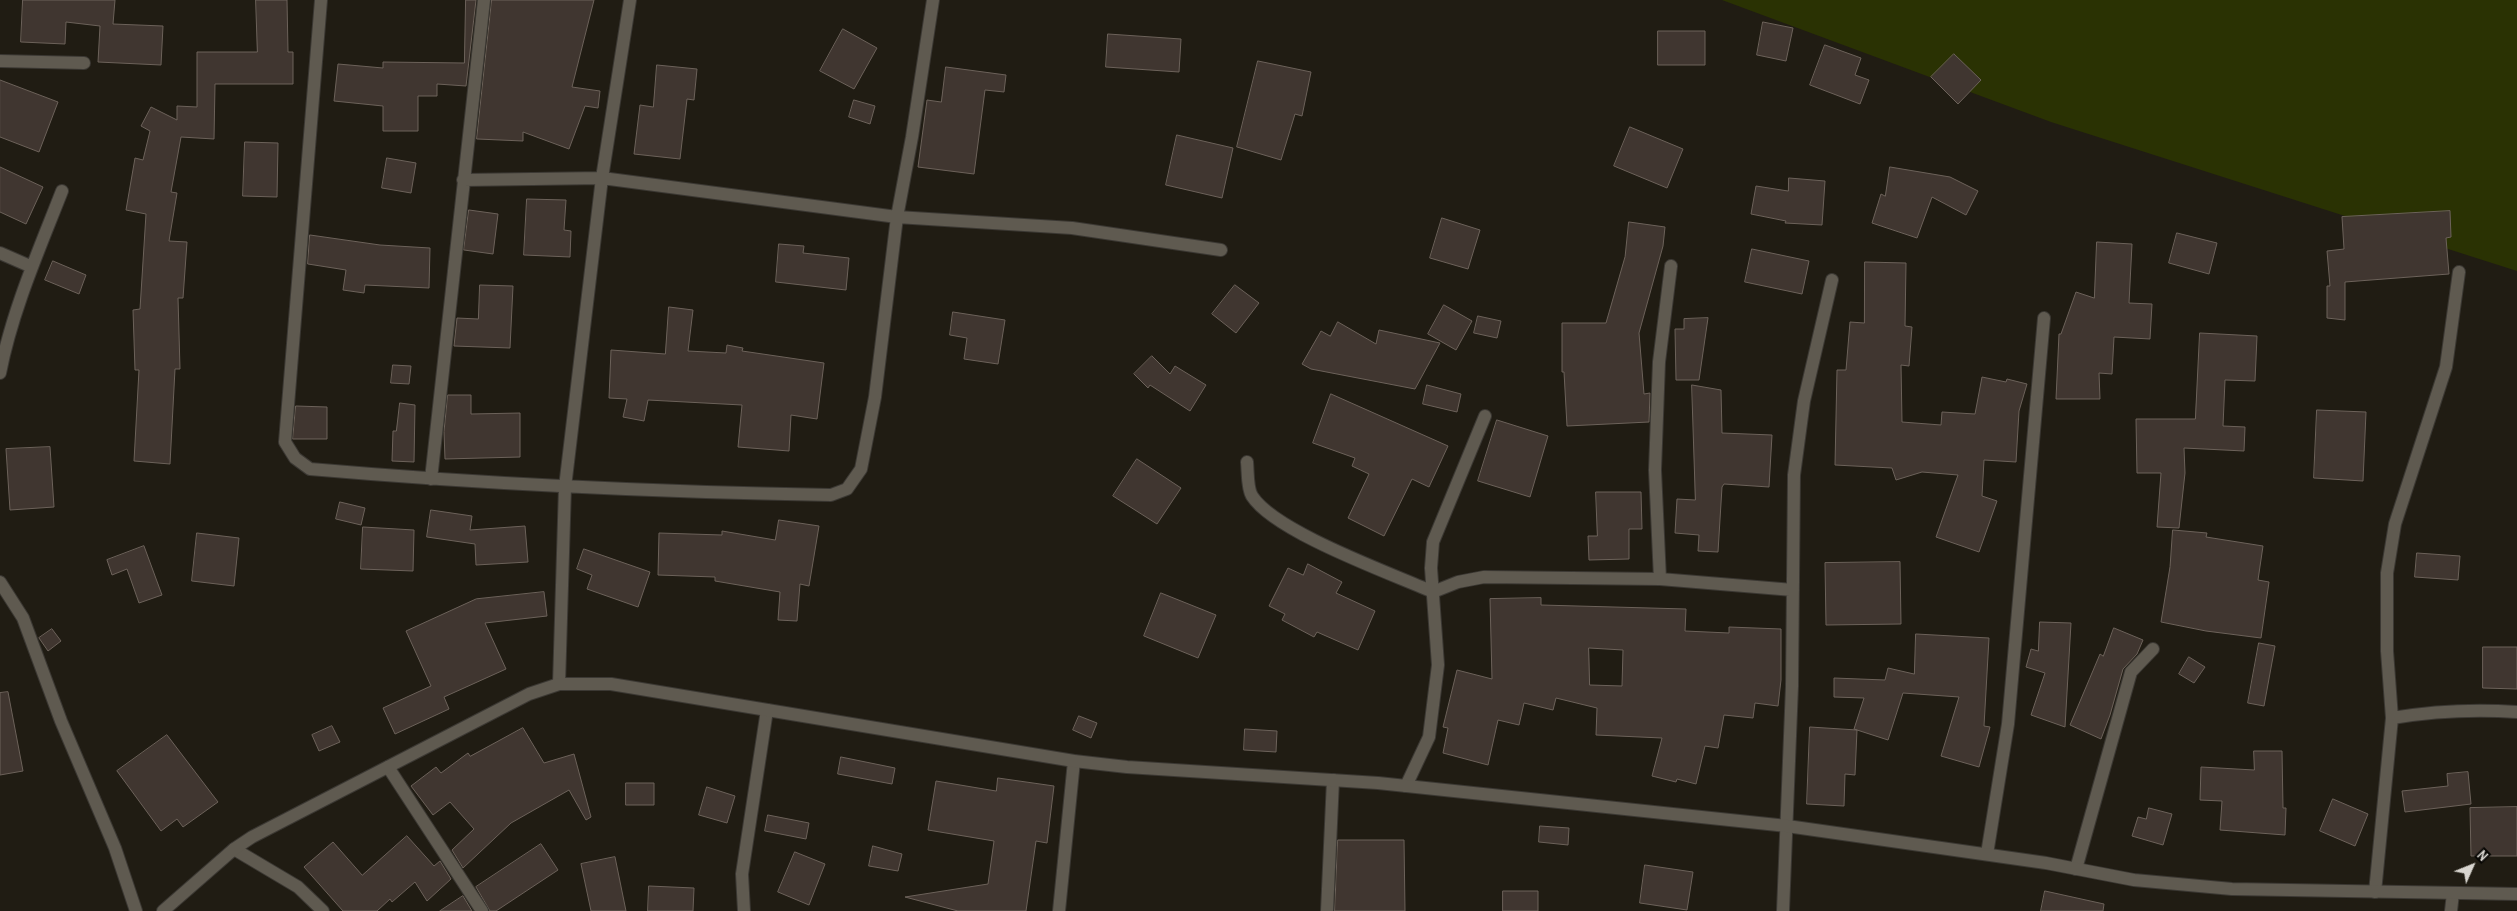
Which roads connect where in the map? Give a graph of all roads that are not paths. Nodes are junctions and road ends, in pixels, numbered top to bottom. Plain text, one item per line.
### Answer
1 (321, 0) edge
2 (484, 0) edge
3 (630, 0) edge
4 (933, 0) edge
5 (0, 61) edge
6 (84, 63) dead end
7 (602, 178) junction
8 (463, 180) junction
9 (62, 191) dead end
10 (897, 217) junction
11 (1221, 250) dead end
12 (0, 253) edge
13 (1671, 266) dead end
14 (32, 267) junction
15 (2459, 272) dead end
16 (1832, 280) dead end
17 (2044, 318) dead end
18 (0, 373) edge
19 (1484, 416) dead end
20 (1247, 462) dead end
21 (431, 479) junction
22 (565, 487) junction
23 (1660, 578) junction
24 (0, 582) edge
25 (1793, 590) junction
26 (1433, 592) junction
27 (2152, 649) dead end
28 (559, 684) junction
29 (767, 710) junction
30 (2517, 712) edge
31 (2392, 718) junction
32 (1074, 761) junction
33 (388, 767) junction
34 (1332, 780) junction
35 (1406, 786) junction
36 (1787, 826) junction
37 (234, 849) junction
38 (1987, 854) junction
39 (2076, 869) junction
40 (2375, 892) junction
41 (2453, 893) junction
42 (2517, 894) edge
43 (136, 911) edge
44 (163, 911) edge
45 (323, 911) edge
46 (482, 911) edge
47 (744, 911) edge
48 (1059, 911) edge
49 (1327, 911) edge
50 (1783, 911) edge
51 (2451, 911) edge

1 - 21 street
2 - 8 street
3 - 7 street
4 - 10 street
5 - 6 street
7 - 8 street
7 - 10 street
7 - 22 street
8 - 21 street
9 - 14 street
10 - 11 street
10 - 22 street
12 - 14 street
13 - 23 street
14 - 18 street
15 - 31 street
16 - 25 street
17 - 38 street
19 - 26 street
20 - 26 street
21 - 22 street
22 - 28 street
23 - 25 street
23 - 26 street
24 - 43 street
25 - 36 street
26 - 35 street
27 - 39 street
28 - 29 street
28 - 33 street
29 - 32 street
29 - 47 street
30 - 31 street
31 - 40 street
32 - 34 street
32 - 48 street
33 - 37 street
33 - 46 street
34 - 35 street
34 - 49 street
35 - 36 street
36 - 38 street
36 - 50 street
37 - 44 street
37 - 45 street
38 - 39 street
39 - 40 street
40 - 41 street
41 - 42 street
41 - 51 street

